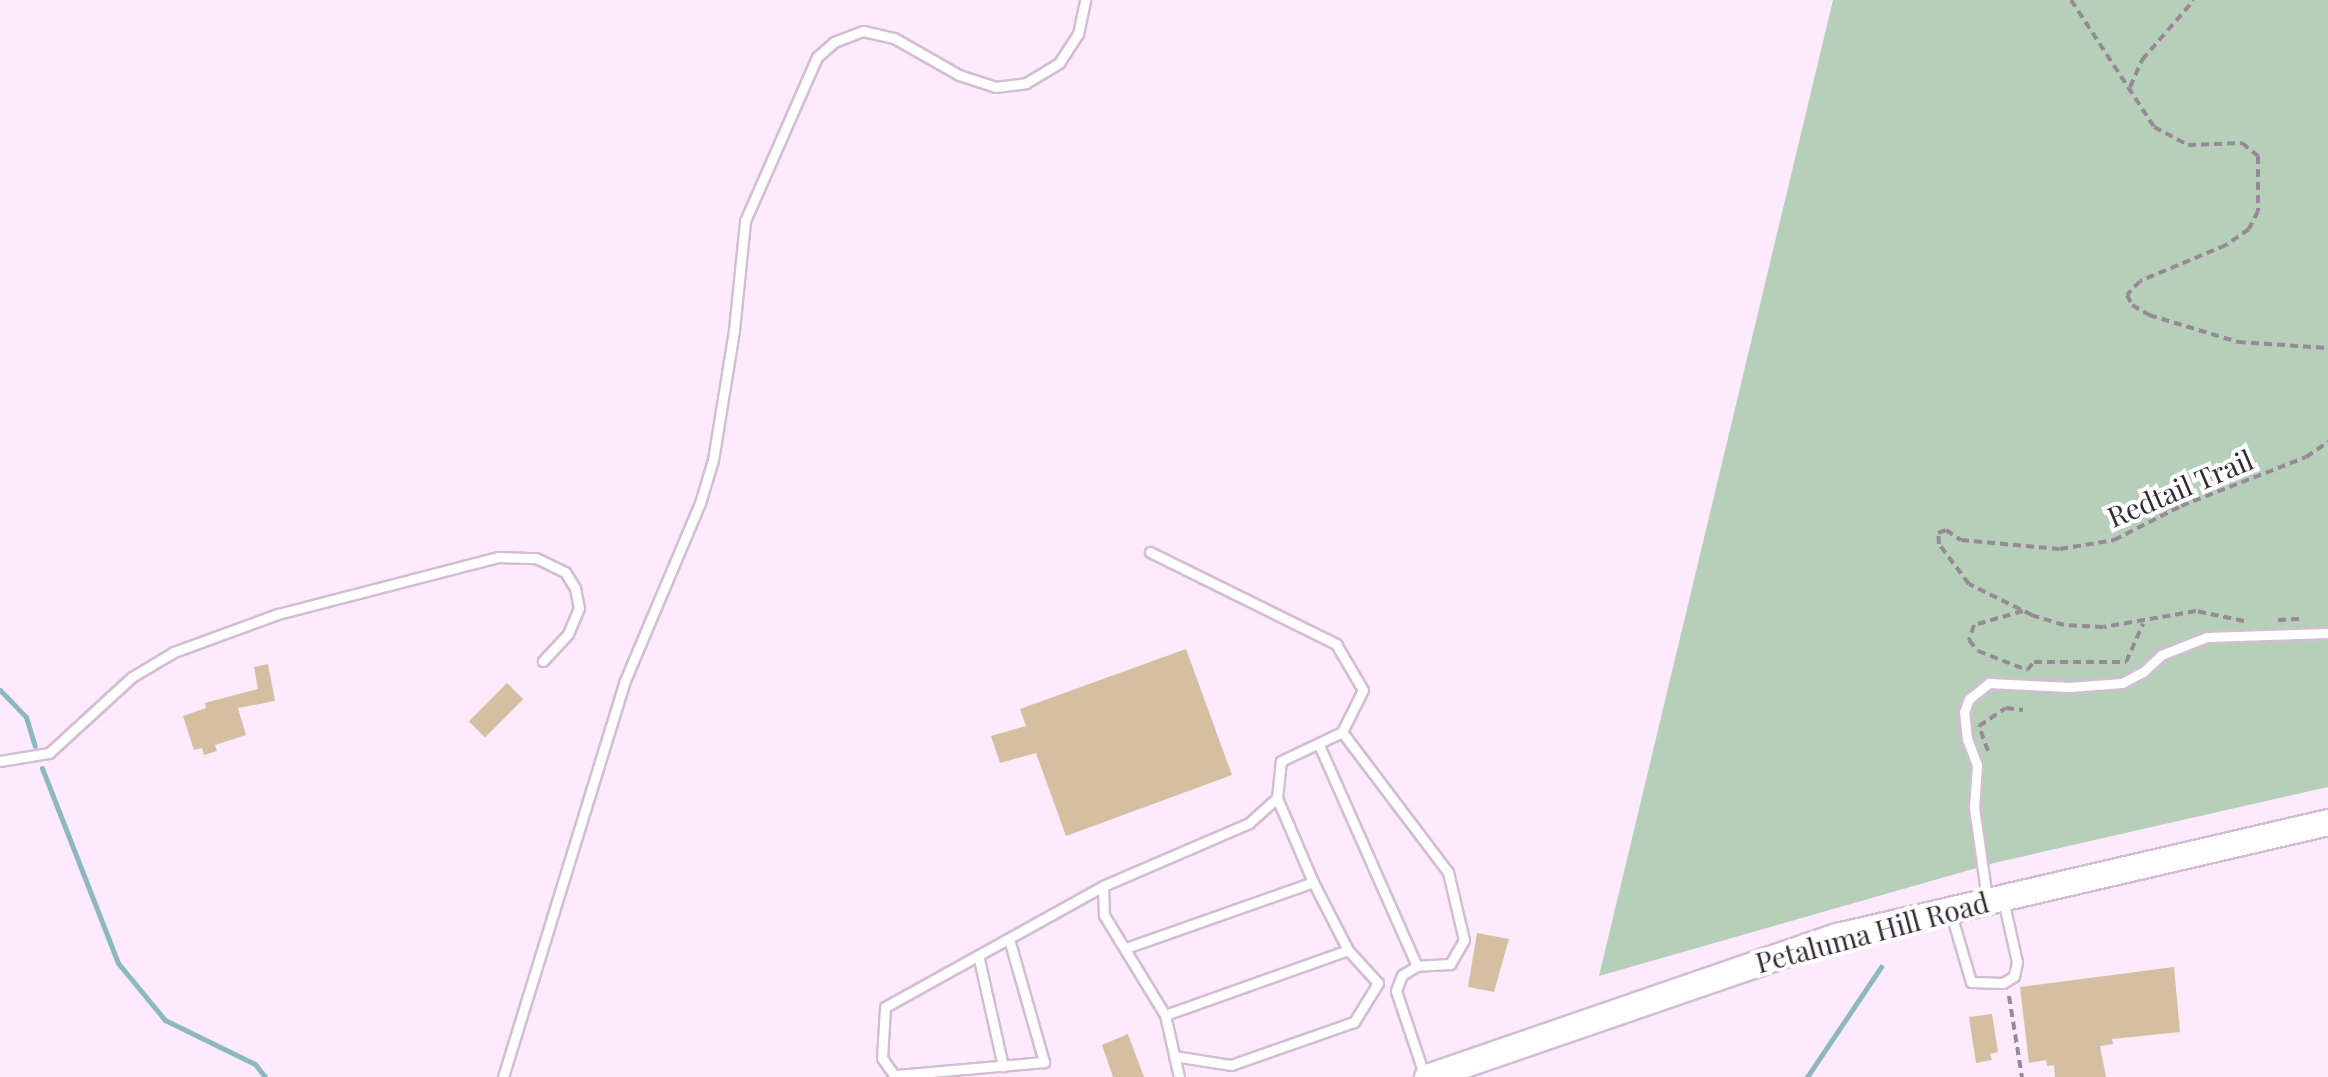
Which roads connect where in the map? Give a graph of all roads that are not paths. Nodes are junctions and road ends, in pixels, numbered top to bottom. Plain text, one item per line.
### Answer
1 (1085, 0) edge
2 (1150, 552) dead end
3 (2328, 632) edge
4 (543, 661) dead end
5 (1342, 732) junction
6 (1319, 745) junction
7 (0, 760) edge
8 (1277, 798) junction
9 (2328, 822) edge
10 (1313, 882) junction
11 (1103, 886) junction
12 (1995, 899) junction
13 (1950, 910) junction
14 (1009, 939) junction
15 (1126, 948) junction
16 (1348, 950) junction
17 (980, 959) junction
18 (1417, 966) junction
19 (1378, 983) junction
20 (1396, 991) junction
21 (1165, 1015) junction
22 (1174, 1056) junction
23 (1002, 1066) junction
24 (503, 1077) edge
25 (1179, 1077) edge
26 (1426, 1077) edge

1 - 24 lane
2 - 5 lane
3 - 12 lane
4 - 7 lane
5 - 6 lane
5 - 18 lane
6 - 8 lane
6 - 18 lane
8 - 10 lane
8 - 11 lane
9 - 12 main road, Petaluma Hill Road
10 - 15 lane
10 - 16 lane
11 - 14 lane
11 - 15 lane
12 - 13 main road, Petaluma Hill Road
12 - 13 lane
13 - 26 main road, Petaluma Hill Road
14 - 17 lane
14 - 23 lane
15 - 21 lane
16 - 19 lane
16 - 21 lane
17 - 23 lane
17 - 23 lane
18 - 20 lane
19 - 20 lane
19 - 22 lane
20 - 26 lane
21 - 22 lane
22 - 25 lane

